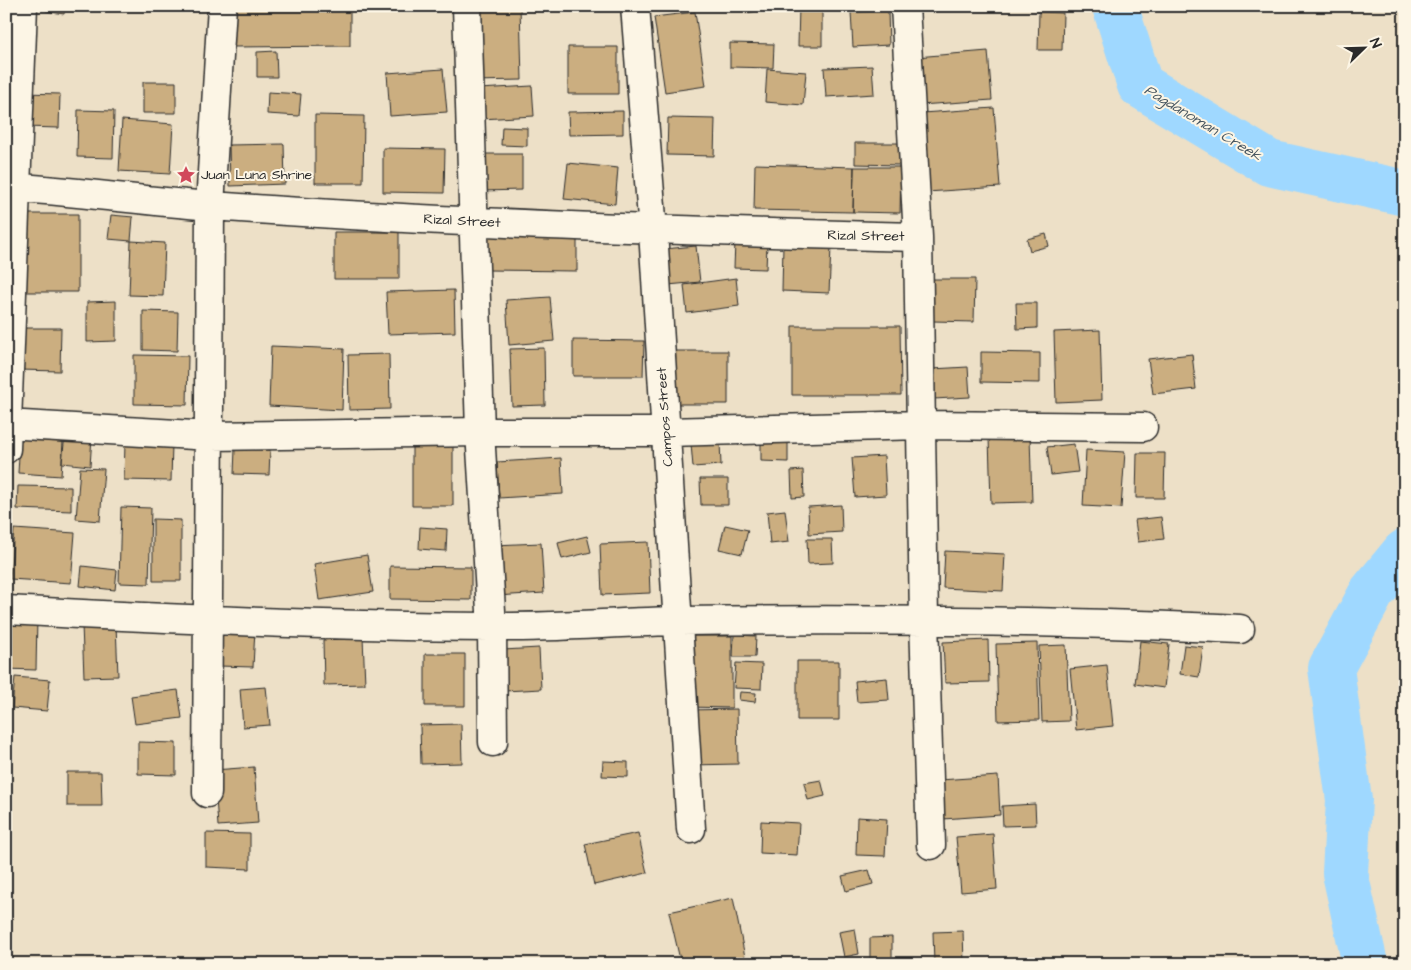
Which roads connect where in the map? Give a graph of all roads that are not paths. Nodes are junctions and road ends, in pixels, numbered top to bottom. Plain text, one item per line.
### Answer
1 (23, 6) edge
2 (222, 6) edge
3 (467, 6) edge
4 (635, 6) edge
5 (905, 6) edge
6 (11, 187) edge
7 (210, 206) junction
8 (475, 222) junction
9 (653, 231) junction
10 (918, 237) junction
11 (922, 425) junction
12 (1142, 427) dead end
13 (7, 432) edge
14 (480, 432) junction
15 (666, 432) junction
16 (211, 436) junction
17 (6, 610) edge
18 (924, 620) junction
19 (678, 621) junction
20 (208, 622) junction
21 (492, 627) junction
22 (1240, 629) dead end
23 (493, 742) dead end
24 (207, 793) dead end
25 (690, 829) dead end
26 (931, 845) dead end

1 - 6 street
2 - 7 street
3 - 8 street
4 - 9 street, Campos Street
5 - 10 street
6 - 7 street, Rizal Street
6 - 13 street
7 - 8 street, Rizal Street
7 - 16 street
8 - 9 street, Rizal Street
8 - 14 street
9 - 10 street, Rizal Street
9 - 15 street, Campos Street
10 - 11 street
11 - 12 street
11 - 15 street
11 - 18 street
13 - 16 street
14 - 15 street
14 - 16 street
14 - 21 street
15 - 19 street, Campos Street
16 - 20 street
17 - 20 street
18 - 19 street
18 - 22 street
18 - 26 street
19 - 21 street
19 - 25 street, Campos Street
20 - 21 street
20 - 24 street
21 - 23 street

